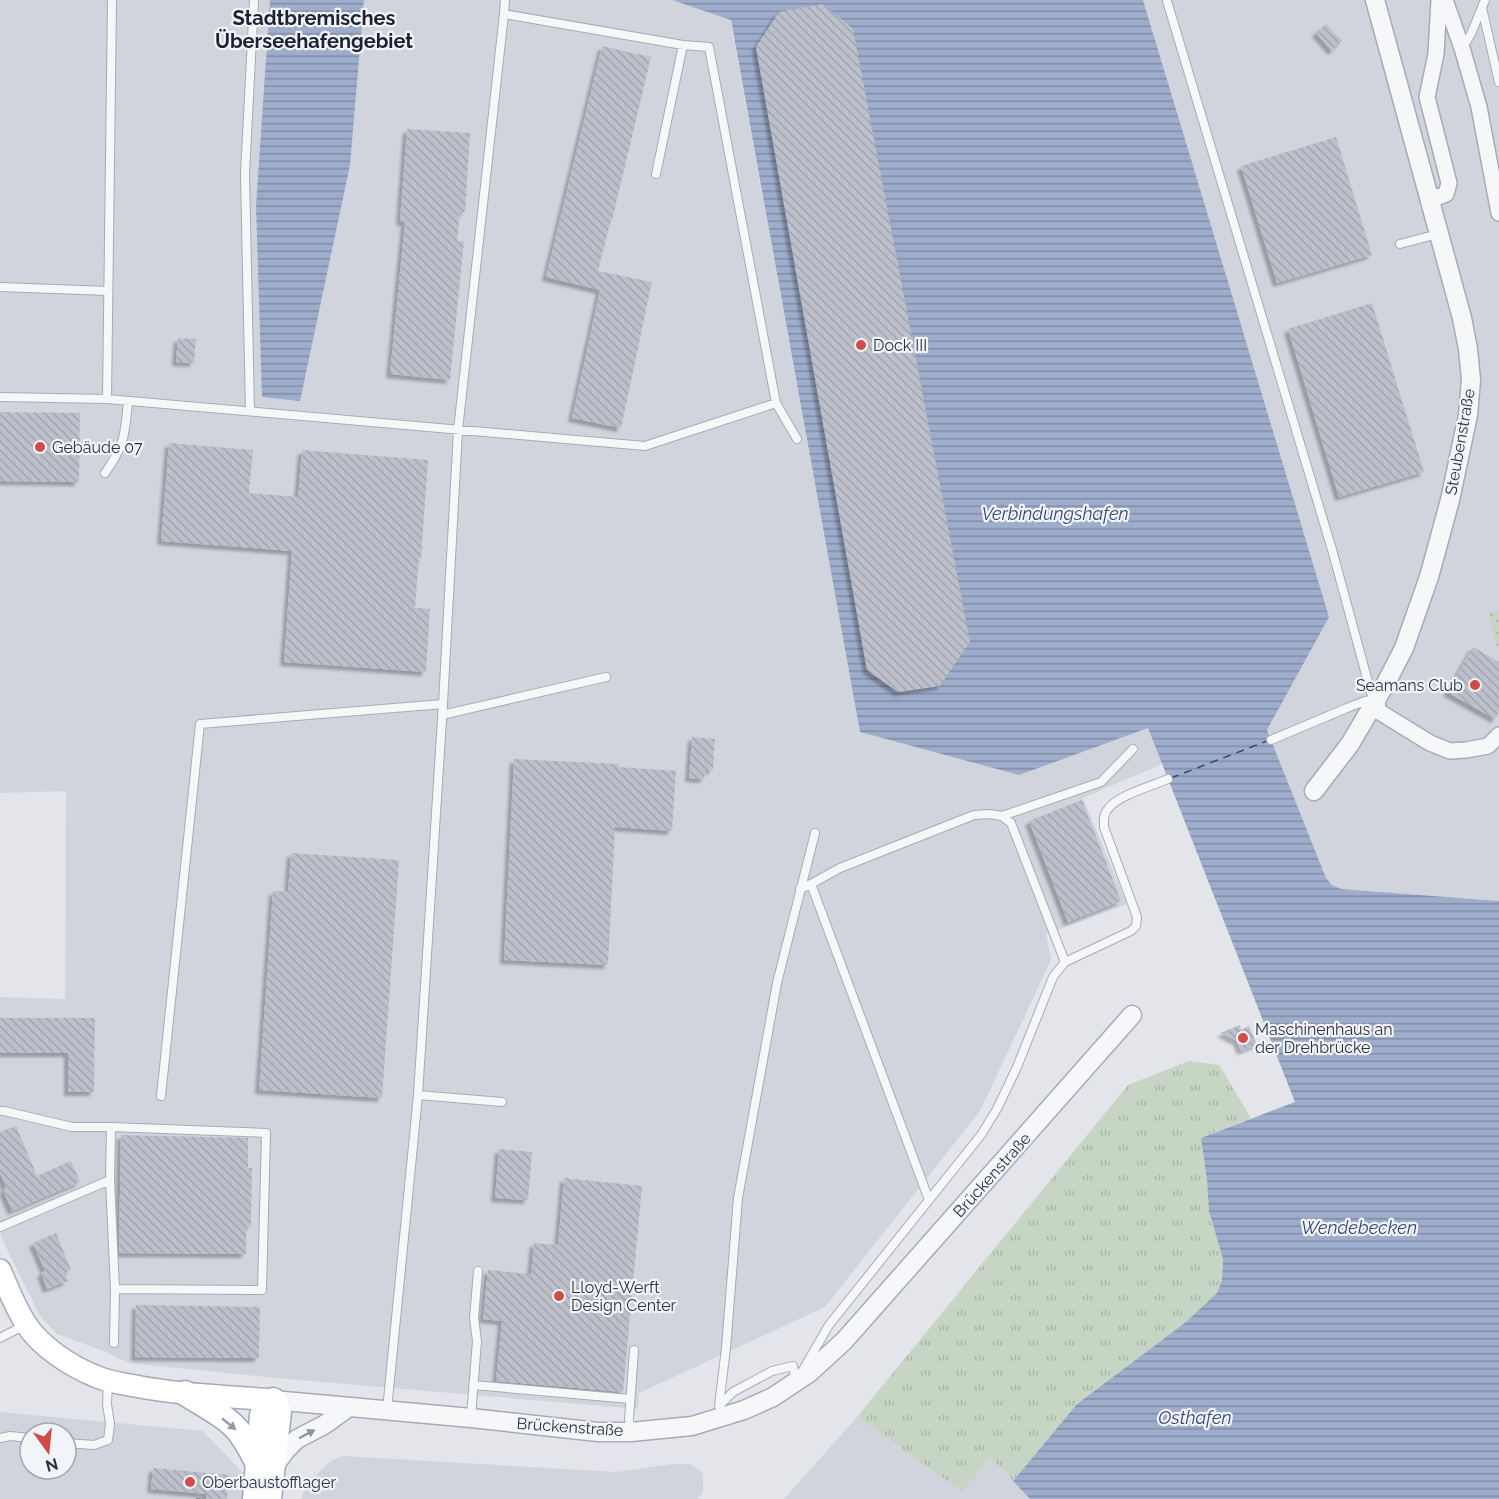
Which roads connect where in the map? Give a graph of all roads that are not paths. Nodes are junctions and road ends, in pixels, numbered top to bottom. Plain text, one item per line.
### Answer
1 (111, 0) edge
2 (254, 0) edge
3 (505, 0) edge
4 (1375, 0) edge
5 (1439, 0) edge
6 (1445, 0) edge
7 (1167, 1) edge
8 (1483, 4) edge
9 (504, 14) junction
10 (683, 45) junction
11 (1462, 48) junction
12 (1499, 82) edge
13 (656, 174) dead end
14 (1430, 200) junction
15 (1499, 213) edge
16 (1439, 234) junction
17 (1400, 244) dead end
18 (0, 287) edge
19 (108, 291) junction
20 (0, 398) edge
21 (107, 399) junction
22 (128, 401) junction
23 (776, 404) junction
24 (250, 411) junction
25 (458, 430) junction
26 (796, 440) dead end
27 (105, 473) dead end
28 (606, 677) dead end
29 (1377, 700) junction
30 (443, 704) junction
31 (442, 715) junction
32 (1499, 735) edge
33 (1271, 740) dead end
34 (1133, 749) dead end
35 (1168, 779) dead end
36 (1314, 791) dead end
37 (1002, 816) junction
38 (814, 833) dead end
39 (811, 884) junction
40 (801, 889) junction
41 (1065, 962) junction
42 (1132, 1015) dead end
43 (418, 1095) junction
44 (161, 1096) dead end
45 (502, 1102) dead end
46 (0, 1111) edge
47 (111, 1126) junction
48 (110, 1180) junction
49 (929, 1200) junction
50 (0, 1227) edge
51 (0, 1270) edge
52 (478, 1271) dead end
53 (115, 1289) junction
54 (26, 1324) junction
55 (0, 1338) edge
56 (114, 1343) dead end
57 (634, 1350) dead end
58 (108, 1381) junction
59 (797, 1381) junction
60 (473, 1385) junction
61 (185, 1393) junction
62 (630, 1399) junction
63 (273, 1400) junction
64 (349, 1407) junction
65 (387, 1410) junction
66 (718, 1413) junction
67 (471, 1418) junction
68 (632, 1432) junction
69 (18, 1437) edge
70 (0, 1438) edge
71 (78, 1444) edge
72 (266, 1468) junction
73 (255, 1499) edge
74 (268, 1499) edge

1 - 19 lane
2 - 24 lane
3 - 9 lane
4 - 14 street, Steubenstraße
5 - 14 street
6 - 11 street
7 - 29 lane
8 - 11 lane
8 - 12 lane
9 - 10 lane
9 - 25 lane
10 - 13 lane
10 - 23 lane
11 - 15 street
14 - 16 street, Steubenstraße
16 - 17 lane
16 - 29 street, Steubenstraße
18 - 19 lane
19 - 21 lane
20 - 21 lane
21 - 22 lane
22 - 24 lane
22 - 27 lane
23 - 25 lane
23 - 26 lane
24 - 25 lane
25 - 30 lane
28 - 31 lane
29 - 32 street
29 - 33 lane
29 - 36 street, Steubenstraße
30 - 31 lane
30 - 44 lane
31 - 43 lane
34 - 37 lane
35 - 41 lane
37 - 39 lane
37 - 41 lane
38 - 40 lane
39 - 40 lane
39 - 49 lane
40 - 66 lane
41 - 49 lane
42 - 59 street, Brückenstraße
43 - 45 lane
43 - 65 lane
46 - 47 lane
47 - 48 lane
47 - 53 lane
48 - 50 lane
48 - 53 lane
49 - 59 lane
51 - 54 main road, Brückenstraße
52 - 60 lane
53 - 56 lane
54 - 55 lane
54 - 58 main road, Brückenstraße
57 - 62 lane
58 - 61 main road, Brückenstraße
58 - 71 lane
59 - 66 street, Brückenstraße
60 - 62 lane
60 - 67 lane
61 - 63 main road, Brückenstraße
61 -> 72 main road
62 - 68 lane
63 - 64 street, Brückenstraße
63 - 72 main road
64 - 65 street, Brückenstraße
72 -> 64 street
65 - 67 street, Brückenstraße
66 - 68 street, Brückenstraße
67 - 68 street, Brückenstraße
69 - 70 lane
72 - 73 main road
72 - 74 main road

